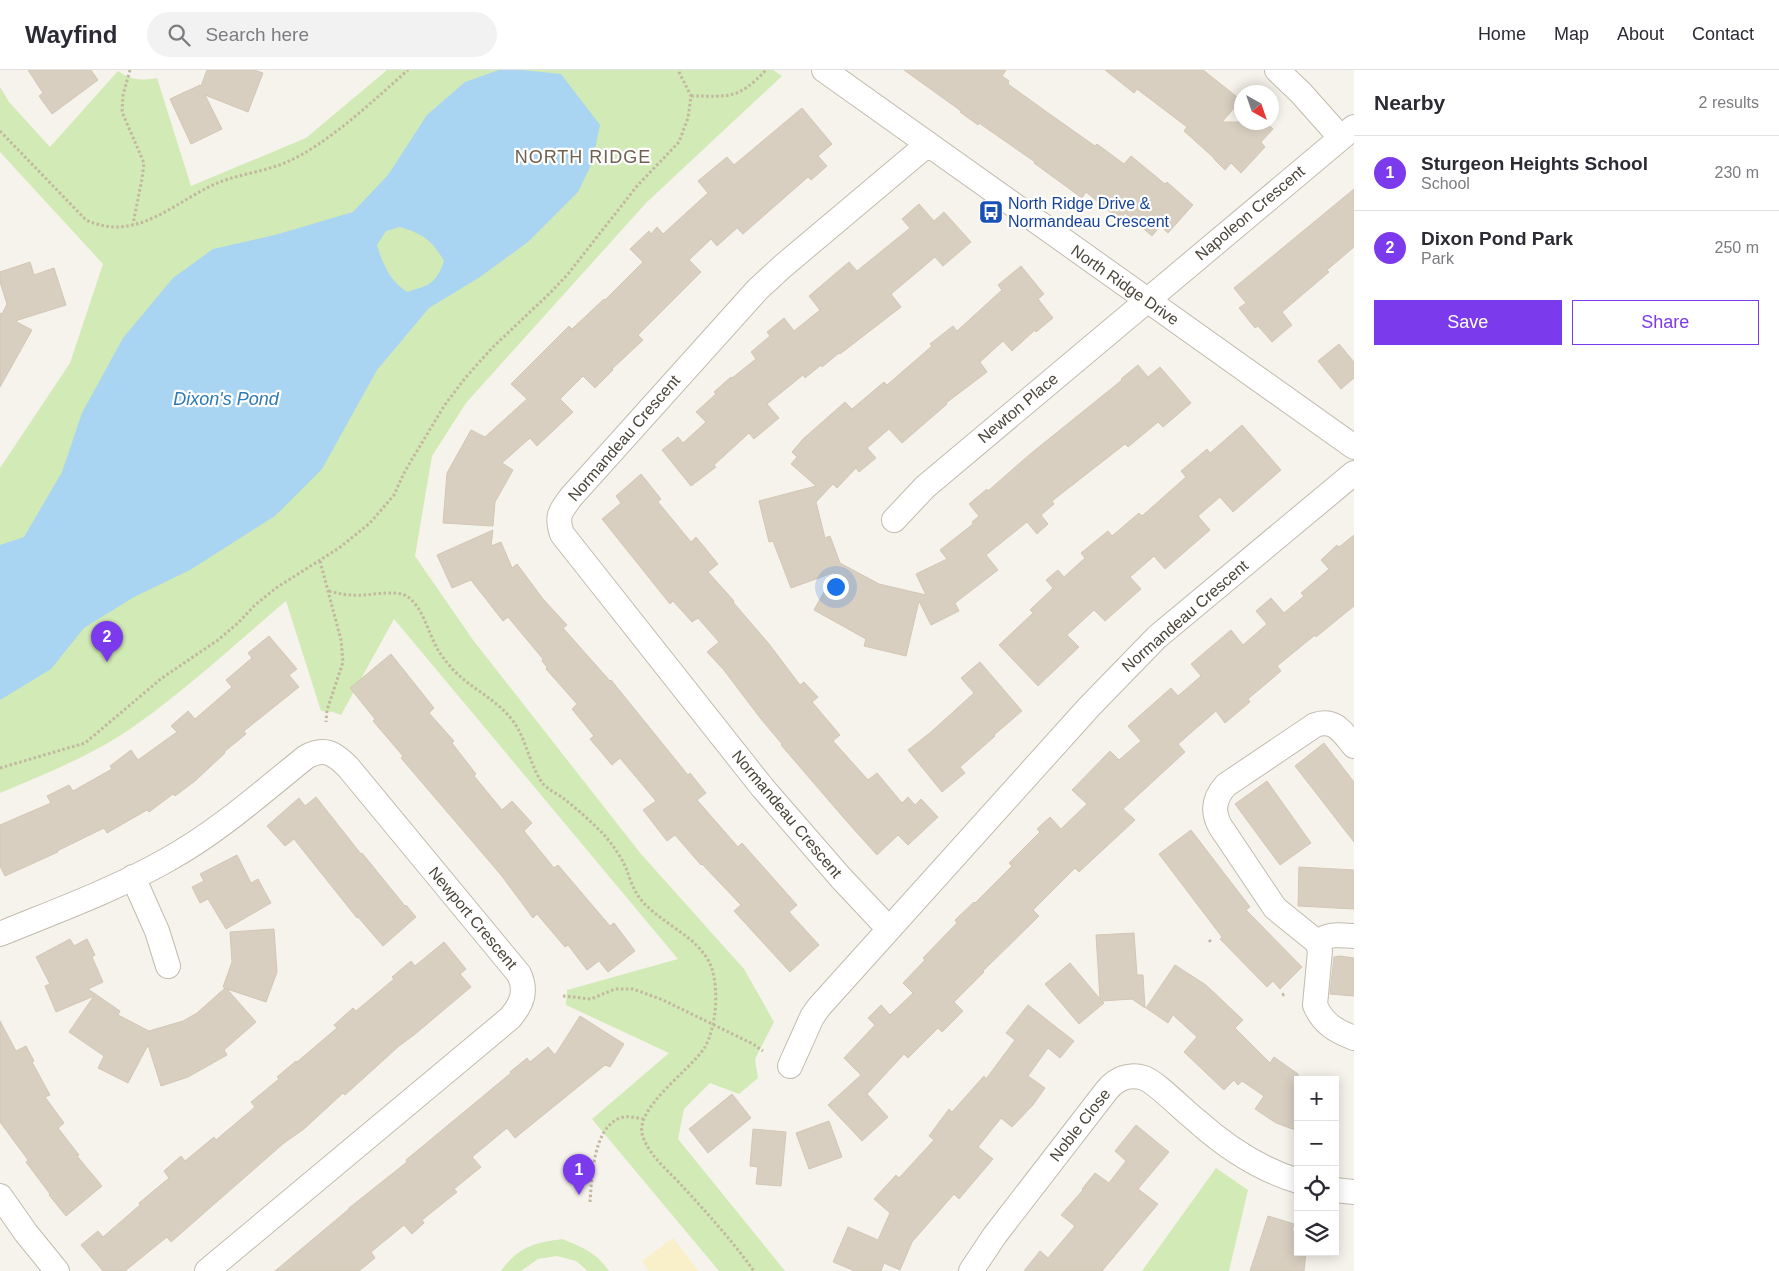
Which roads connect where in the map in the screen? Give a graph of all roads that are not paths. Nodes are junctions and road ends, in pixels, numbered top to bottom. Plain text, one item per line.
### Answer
1 (824, 70) edge
2 (1277, 70) edge
3 (1347, 132) edge
4 (928, 144) junction
5 (1146, 300) junction
6 (1354, 447) edge
7 (1354, 473) edge
8 (894, 520) dead end
9 (1354, 746) edge
10 (133, 878) junction
11 (889, 928) junction
12 (0, 934) edge
13 (1354, 936) edge
14 (1318, 942) junction
15 (168, 966) dead end
16 (1354, 1038) edge
17 (790, 1066) dead end
18 (1294, 1180) edge
19 (1339, 1190) edge
20 (1354, 1192) edge
21 (4, 1212) edge
22 (57, 1271) edge
23 (207, 1271) edge
24 (971, 1271) edge

1 - 4 street, North Ridge Drive
2 - 3 street
3 - 5 street, Napoleon Crescent
4 - 5 street, North Ridge Drive
4 - 11 street, Normandeau Crescent
5 - 6 street, North Ridge Drive
5 - 8 street, Newton Place
7 - 11 street, Normandeau Crescent
9 - 14 street
10 - 12 street, Newport Crescent
10 - 15 street
10 - 23 street, Newport Crescent
11 - 17 street, Normandeau Crescent
13 - 14 street
14 - 16 street
18 - 24 street, Noble Close
19 - 20 street
21 - 22 street

